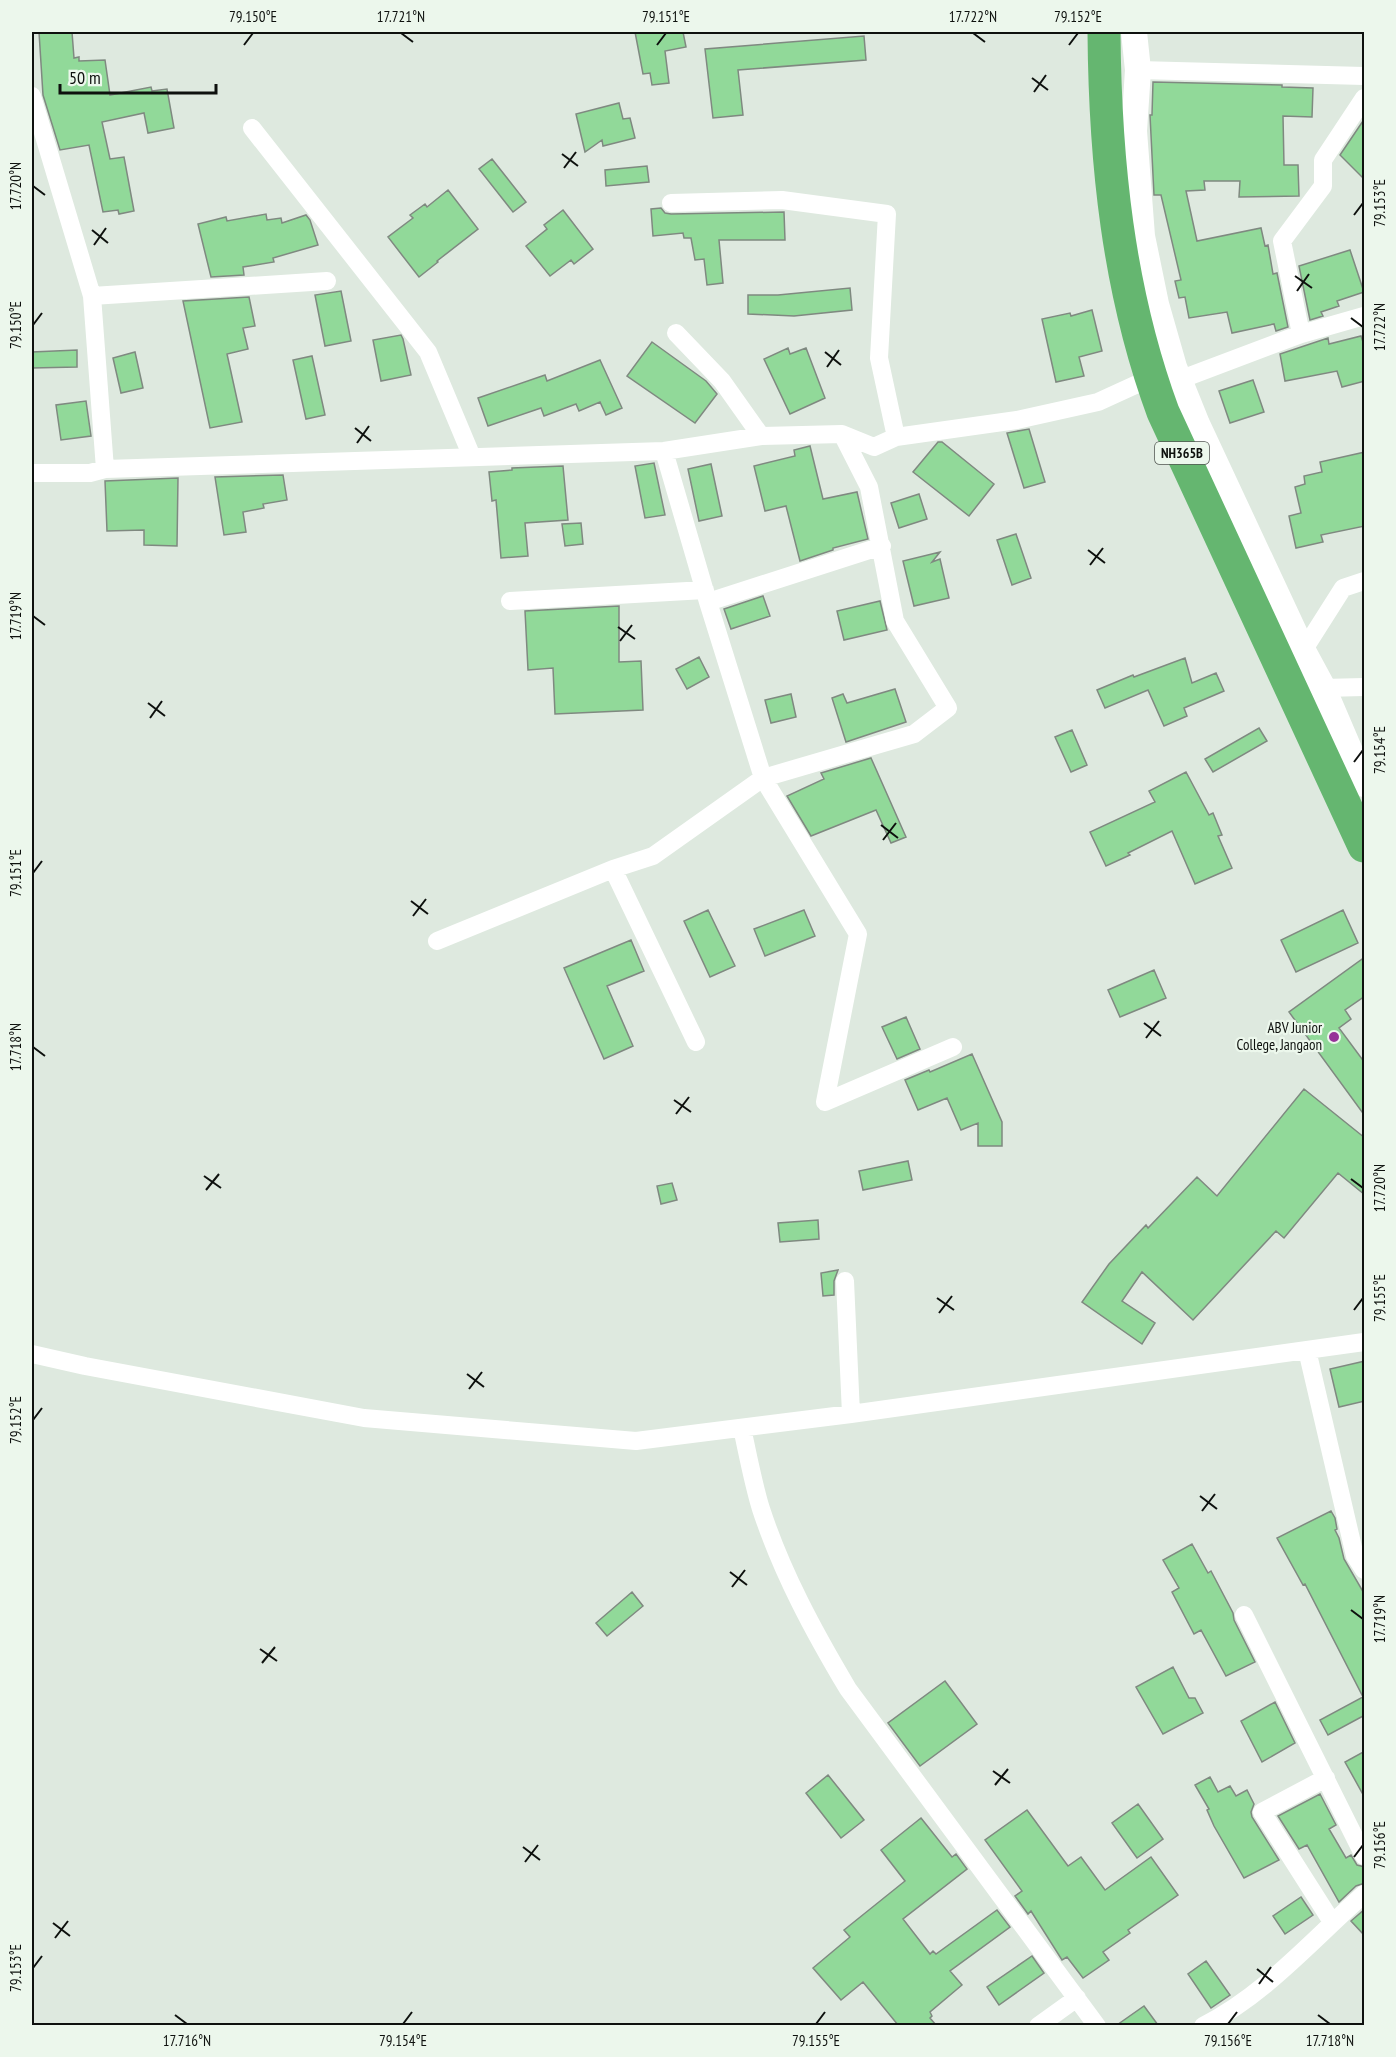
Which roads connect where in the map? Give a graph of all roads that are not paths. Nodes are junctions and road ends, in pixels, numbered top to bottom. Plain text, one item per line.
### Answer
1 (1104, 32) edge
2 (1134, 32) edge
3 (1138, 70) junction
4 (1365, 76) edge
5 (32, 96) edge
6 (1365, 98) edge
7 (252, 128) dead end
8 (671, 204) dead end
9 (327, 281) dead end
10 (92, 296) junction
11 (1365, 316) edge
12 (676, 333) dead end
13 (1301, 334) junction
14 (1177, 374) junction
15 (842, 434) junction
16 (761, 436) junction
17 (896, 437) junction
18 (664, 451) junction
19 (472, 457) junction
20 (105, 469) junction
21 (32, 473) edge
22 (882, 546) junction
23 (1365, 581) edge
24 (706, 596) junction
25 (510, 601) dead end
26 (1303, 651) junction
27 (1365, 687) edge
28 (1323, 688) junction
29 (763, 778) junction
30 (1365, 784) edge
31 (1365, 846) edge
32 (613, 869) junction
33 (437, 941) dead end
34 (696, 1042) dead end
35 (953, 1047) dead end
36 (845, 1281) dead end
37 (1365, 1342) edge
38 (1307, 1350) junction
39 (32, 1354) edge
40 (851, 1414) junction
41 (742, 1428) junction
42 (1365, 1570) edge
43 (1244, 1615) dead end
44 (1326, 1778) junction
45 (1365, 1856) edge
46 (1365, 1894) edge
47 (1332, 1922) junction
48 (1077, 1998) junction
49 (1038, 2025) edge
50 (1097, 2025) edge
51 (1203, 2025) edge

1 - 31 highway, NH365B
2 - 3 street
3 - 4 street
3 - 14 street
5 - 10 street
6 - 13 street
7 - 19 street
8 - 17 street
9 - 10 street
10 - 20 street
11 - 13 street
12 - 16 street
13 - 14 street
14 - 17 street
14 - 26 street
15 - 16 street
15 - 17 street
15 - 22 street
16 - 18 street
18 - 19 street
18 - 24 street
19 - 20 street
20 - 21 street
22 - 24 street
22 - 29 street
23 - 26 street
24 - 25 street
24 - 29 street
26 - 28 street
27 - 28 street
28 - 30 street
29 - 32 street
29 - 35 street
32 - 33 street
32 - 34 street
36 - 40 street
37 - 38 street
38 - 40 street
38 - 42 street
39 - 41 street
40 - 41 street
41 - 48 street
43 - 44 street
44 - 45 street
44 - 47 street
46 - 47 street
47 - 51 street
48 - 49 street
48 - 50 street

